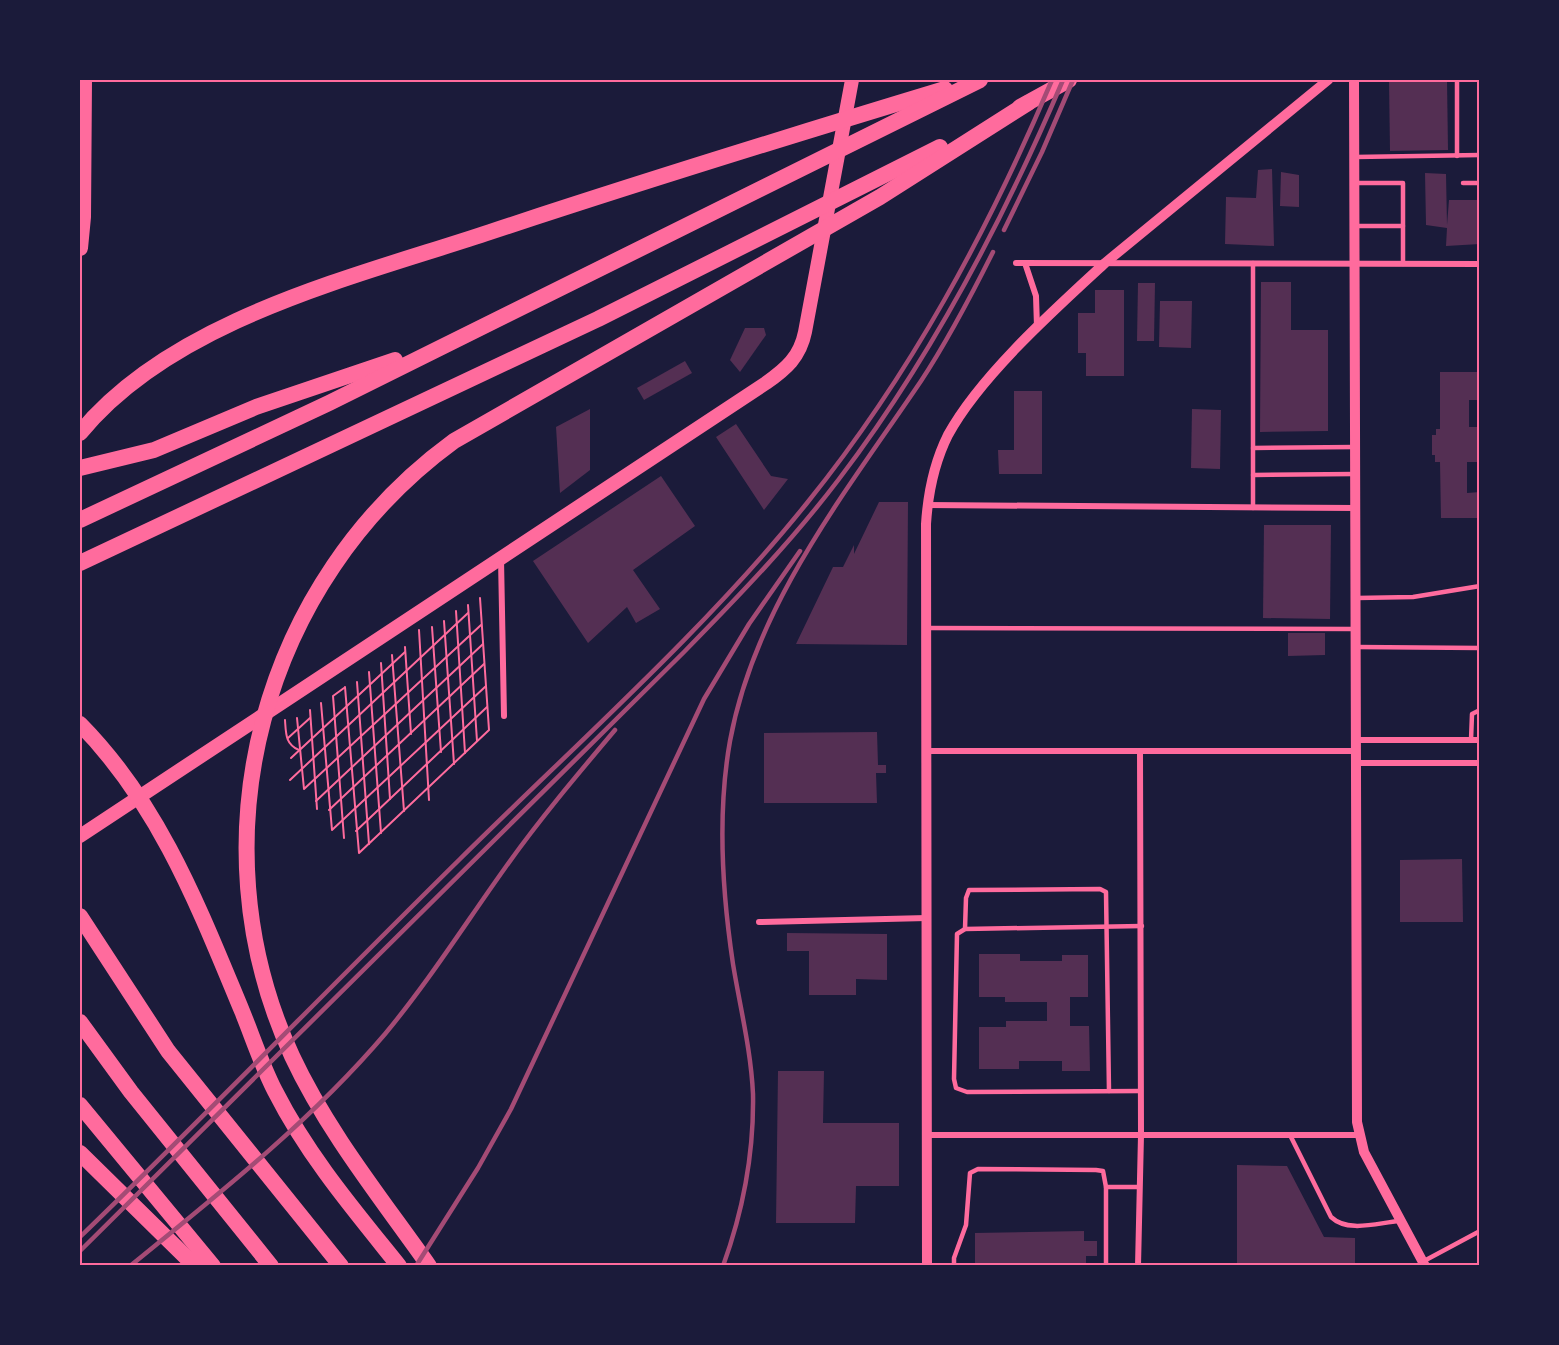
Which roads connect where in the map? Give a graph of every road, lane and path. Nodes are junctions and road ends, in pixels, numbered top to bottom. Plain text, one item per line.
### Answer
1 (84, 80) edge
2 (852, 80) edge
3 (979, 80) edge
4 (1069, 80) edge
5 (1320, 80) edge
6 (1328, 80) edge
7 (1354, 80) edge
8 (1457, 80) edge
9 (1314, 91) junction
10 (1028, 103) junction
11 (1479, 155) edge
12 (1457, 156) junction
13 (1355, 157) junction
14 (1355, 183) junction
15 (1463, 183) dead end
16 (1479, 183) edge
17 (1356, 226) junction
18 (1403, 226) junction
19 (80, 248) edge
20 (1016, 263) dead end
21 (1025, 263) junction
22 (1105, 263) junction
23 (1253, 263) junction
24 (1356, 264) junction
25 (1403, 264) junction
26 (1479, 264) edge
27 (1036, 329) junction
28 (455, 339) junction
29 (80, 433) edge
30 (1357, 447) junction
31 (1253, 448) junction
32 (80, 468) edge
33 (1357, 474) junction
34 (1253, 475) junction
35 (927, 505) junction
36 (1253, 508) junction
37 (1357, 508) junction
38 (80, 520) edge
39 (501, 558) junction
40 (80, 563) edge
41 (1479, 586) edge
42 (480, 598) dead end
43 (1357, 598) junction
44 (468, 605) dead end
45 (456, 611) dead end
46 (468, 613) junction
47 (444, 621) dead end
48 (457, 624) junction
49 (482, 625) junction
50 (432, 627) dead end
51 (926, 628) junction
52 (1357, 629) junction
53 (419, 630) dead end
54 (445, 635) junction
55 (470, 635) junction
56 (483, 644) junction
57 (434, 645) junction
58 (458, 645) junction
59 (405, 647) dead end
60 (1357, 647) junction
61 (1479, 648) edge
62 (405, 652) junction
63 (471, 654) junction
64 (392, 655) dead end
65 (446, 656) junction
66 (420, 658) junction
67 (381, 663) dead end
68 (393, 663) junction
69 (484, 664) junction
70 (459, 665) junction
71 (435, 667) junction
72 (406, 670) junction
73 (369, 672) dead end
74 (381, 674) junction
75 (472, 675) junction
76 (447, 676) junction
77 (422, 680) junction
78 (357, 682) dead end
79 (394, 682) junction
80 (370, 684) junction
81 (461, 686) junction
82 (486, 686) junction
83 (436, 687) junction
84 (408, 692) junction
85 (383, 693) junction
86 (358, 695) junction
87 (474, 696) junction
88 (449, 697) junction
89 (423, 700) junction
90 (321, 703) dead end
91 (371, 703) junction
92 (396, 703) junction
93 (346, 706) junction
94 (462, 707) junction
95 (487, 707) junction
96 (438, 708) junction
97 (310, 710) dead end
98 (1479, 710) edge
99 (409, 713) junction
100 (359, 714) junction
101 (384, 714) junction
102 (504, 716) dead end
103 (335, 717) junction
104 (297, 718) dead end
105 (310, 718) junction
106 (450, 718) junction
107 (476, 718) junction
108 (285, 720) dead end
109 (424, 721) junction
110 (80, 724) edge
111 (397, 724) junction
112 (348, 725) junction
113 (373, 725) junction
114 (323, 728) junction
115 (298, 729) junction
116 (439, 729) junction
117 (464, 730) junction
118 (411, 734) junction
119 (386, 735) junction
120 (336, 736) junction
121 (361, 736) junction
122 (312, 738) junction
123 (287, 739) junction
124 (1471, 740) junction
125 (1479, 740) edge
126 (452, 741) junction
127 (477, 741) junction
128 (426, 742) junction
129 (399, 745) junction
130 (374, 746) junction
131 (1357, 746) junction
132 (325, 747) junction
133 (350, 747) junction
134 (300, 750) junction
135 (927, 751) junction
136 (1140, 751) junction
137 (441, 752) junction
138 (465, 753) junction
139 (387, 756) junction
140 (363, 757) junction
141 (291, 758) dead end
142 (313, 758) junction
143 (338, 758) junction
144 (1357, 763) junction
145 (1479, 763) edge
146 (454, 764) junction
147 (400, 765) junction
148 (427, 765) junction
149 (376, 766) junction
150 (351, 768) junction
151 (326, 769) junction
152 (301, 770) junction
153 (389, 777) junction
154 (364, 778) junction
155 (339, 779) junction
156 (290, 780) dead end
157 (315, 780) junction
158 (378, 787) junction
159 (353, 788) junction
160 (402, 788) junction
161 (429, 788) junction
162 (328, 789) junction
163 (366, 798) junction
164 (390, 799) junction
165 (341, 800) junction
166 (429, 800) dead end
167 (316, 801) junction
168 (317, 809) dead end
169 (354, 809) junction
170 (379, 809) junction
171 (329, 810) junction
172 (404, 811) junction
173 (342, 820) junction
174 (367, 820) junction
175 (356, 831) junction
176 (381, 833) junction
177 (80, 836) edge
178 (344, 838) dead end
179 (369, 844) junction
180 (80, 916) edge
181 (927, 918) junction
182 (759, 922) dead end
183 (1142, 926) junction
184 (1109, 927) junction
185 (965, 929) junction
186 (80, 1022) edge
187 (1109, 1091) junction
188 (1141, 1091) junction
189 (80, 1105) edge
190 (926, 1135) junction
191 (1141, 1135) junction
192 (1290, 1135) junction
193 (1359, 1135) junction
194 (80, 1153) edge
195 (1106, 1187) junction
196 (1139, 1187) junction
197 (1401, 1221) junction
198 (1479, 1231) edge
199 (1424, 1263) edge
200 (195, 1266) edge
201 (213, 1266) edge
202 (271, 1266) edge
203 (341, 1266) edge
204 (399, 1266) edge
205 (429, 1266) edge
206 (927, 1266) edge
207 (954, 1266) edge
208 (1106, 1266) edge
209 (1138, 1266) edge

1 - 19 highway
2 - 39 main road
3 - 28 highway
3 - 29 highway
4 - 10 highway
5 - 9 street
6 - 9 street
7 - 13 street
8 - 12 lane
9 - 22 street
10 - 40 highway
10 - 205 highway
11 - 12 lane
12 - 13 lane
13 - 14 street
14 - 17 street
14 - 18 lane
15 - 16 lane
17 - 18 lane
17 - 24 street
18 - 25 lane
20 - 21 street
21 - 22 street
21 - 27 street
22 - 23 street
22 - 27 street
23 - 24 street
23 - 31 lane
24 - 25 street
24 - 30 street
25 - 26 street
27 - 35 street
28 - 32 highway
28 - 38 highway
30 - 31 lane
30 - 33 street
31 - 34 lane
33 - 34 lane
33 - 37 street
34 - 36 lane
35 - 36 street
35 - 51 street
36 - 37 street
37 - 43 street
39 - 102 street
39 - 177 main road
41 - 43 lane
42 - 49 path
43 - 52 street
44 - 46 path
45 - 48 path
46 - 48 path
46 - 55 path
47 - 54 path
48 - 54 path
48 - 58 path
49 - 55 path
49 - 56 path
50 - 57 path
51 - 52 lane
51 - 135 street
52 - 60 street
53 - 66 path
54 - 57 path
54 - 65 path
55 - 58 path
55 - 63 path
56 - 63 path
56 - 69 path
57 - 66 path
57 - 71 path
58 - 65 path
58 - 70 path
59 - 62 path
60 - 61 lane
60 - 131 street
62 - 68 path
62 - 72 path
63 - 70 path
63 - 75 path
64 - 68 path
65 - 71 path
65 - 76 path
66 - 72 path
66 - 77 path
67 - 74 path
68 - 74 path
68 - 79 path
69 - 75 path
69 - 82 path
70 - 76 path
70 - 81 path
71 - 77 path
71 - 83 path
72 - 79 path
72 - 84 path
73 - 80 path
74 - 80 path
74 - 85 path
75 - 81 path
75 - 87 path
76 - 83 path
76 - 88 path
77 - 84 path
77 - 89 path
78 - 86 path
79 - 85 path
79 - 92 path
80 - 86 path
80 - 91 path
81 - 88 path
81 - 94 path
82 - 87 path
82 - 95 path
83 - 89 path
83 - 96 path
84 - 92 path
84 - 99 path
85 - 91 path
85 - 101 path
86 - 93 path
86 - 100 path
87 - 94 path
87 - 107 path
88 - 96 path
88 - 106 path
89 - 99 path
89 - 109 path
90 - 114 path
91 - 100 path
91 - 113 path
92 - 101 path
92 - 111 path
93 - 103 path
93 - 103 path
93 - 112 path
94 - 106 path
94 - 117 path
95 - 107 path
95 - 127 path
96 - 109 path
96 - 116 path
97 - 105 path
98 - 124 lane
99 - 111 path
99 - 118 path
100 - 112 path
100 - 121 path
101 - 113 path
101 - 119 path
103 - 114 path
103 - 120 path
104 - 115 path
105 - 115 path
105 - 122 path
106 - 116 path
106 - 126 path
107 - 117 path
107 - 127 path
108 - 123 path
109 - 118 path
109 - 128 path
110 - 204 highway
111 - 119 path
111 - 129 path
112 - 120 path
112 - 133 path
113 - 121 path
113 - 130 path
114 - 122 path
114 - 132 path
115 - 123 path
115 - 134 path
116 - 128 path
116 - 137 path
117 - 126 path
117 - 138 path
118 - 129 path
119 - 130 path
119 - 139 path
120 - 132 path
120 - 143 path
121 - 133 path
121 - 140 path
122 - 134 path
122 - 142 path
123 - 134 path
124 - 125 street
124 - 131 street
126 - 137 path
126 - 146 path
127 - 138 path
128 - 147 path
128 - 148 path
129 - 139 path
129 - 147 path
130 - 140 path
130 - 149 path
131 - 136 street
131 - 144 street
132 - 142 path
132 - 151 path
133 - 143 path
133 - 150 path
134 - 141 path
134 - 152 path
135 - 136 street
135 - 181 street
136 - 183 street
137 - 148 path
138 - 146 path
139 - 149 path
139 - 153 path
140 - 150 path
140 - 154 path
142 - 152 path
142 - 157 path
143 - 151 path
143 - 155 path
144 - 145 street
144 - 193 street
146 - 161 path
147 - 153 path
147 - 160 path
148 - 160 path
148 - 161 path
149 - 154 path
149 - 158 path
150 - 155 path
150 - 159 path
151 - 157 path
151 - 162 path
152 - 156 path
152 - 157 path
153 - 158 path
153 - 164 path
154 - 159 path
154 - 163 path
155 - 162 path
155 - 165 path
157 - 167 path
158 - 163 path
158 - 170 path
159 - 165 path
159 - 169 path
160 - 164 path
160 - 172 path
161 - 166 path
161 - 172 path
162 - 167 path
162 - 171 path
163 - 169 path
163 - 174 path
164 - 170 path
165 - 171 path
165 - 173 path
167 - 168 path
169 - 173 path
169 - 175 path
170 - 174 path
170 - 176 path
171 - 173 path
172 - 176 path
173 - 178 path
174 - 175 path
174 - 179 path
175 - 179 path
176 - 179 path
180 - 203 highway
181 - 182 street
181 - 190 street
183 - 184 lane
183 - 188 street
184 - 185 lane
184 - 185 lane
184 - 187 lane
185 - 187 lane
186 - 202 highway
187 - 188 lane
188 - 191 street
189 - 201 highway
190 - 191 street
190 - 206 street
191 - 192 street
191 - 196 street
192 - 193 street
192 - 197 lane
193 - 197 street
194 - 200 highway
195 - 196 lane
195 - 207 lane
195 - 208 lane
196 - 209 street
197 - 199 street
198 - 199 lane

